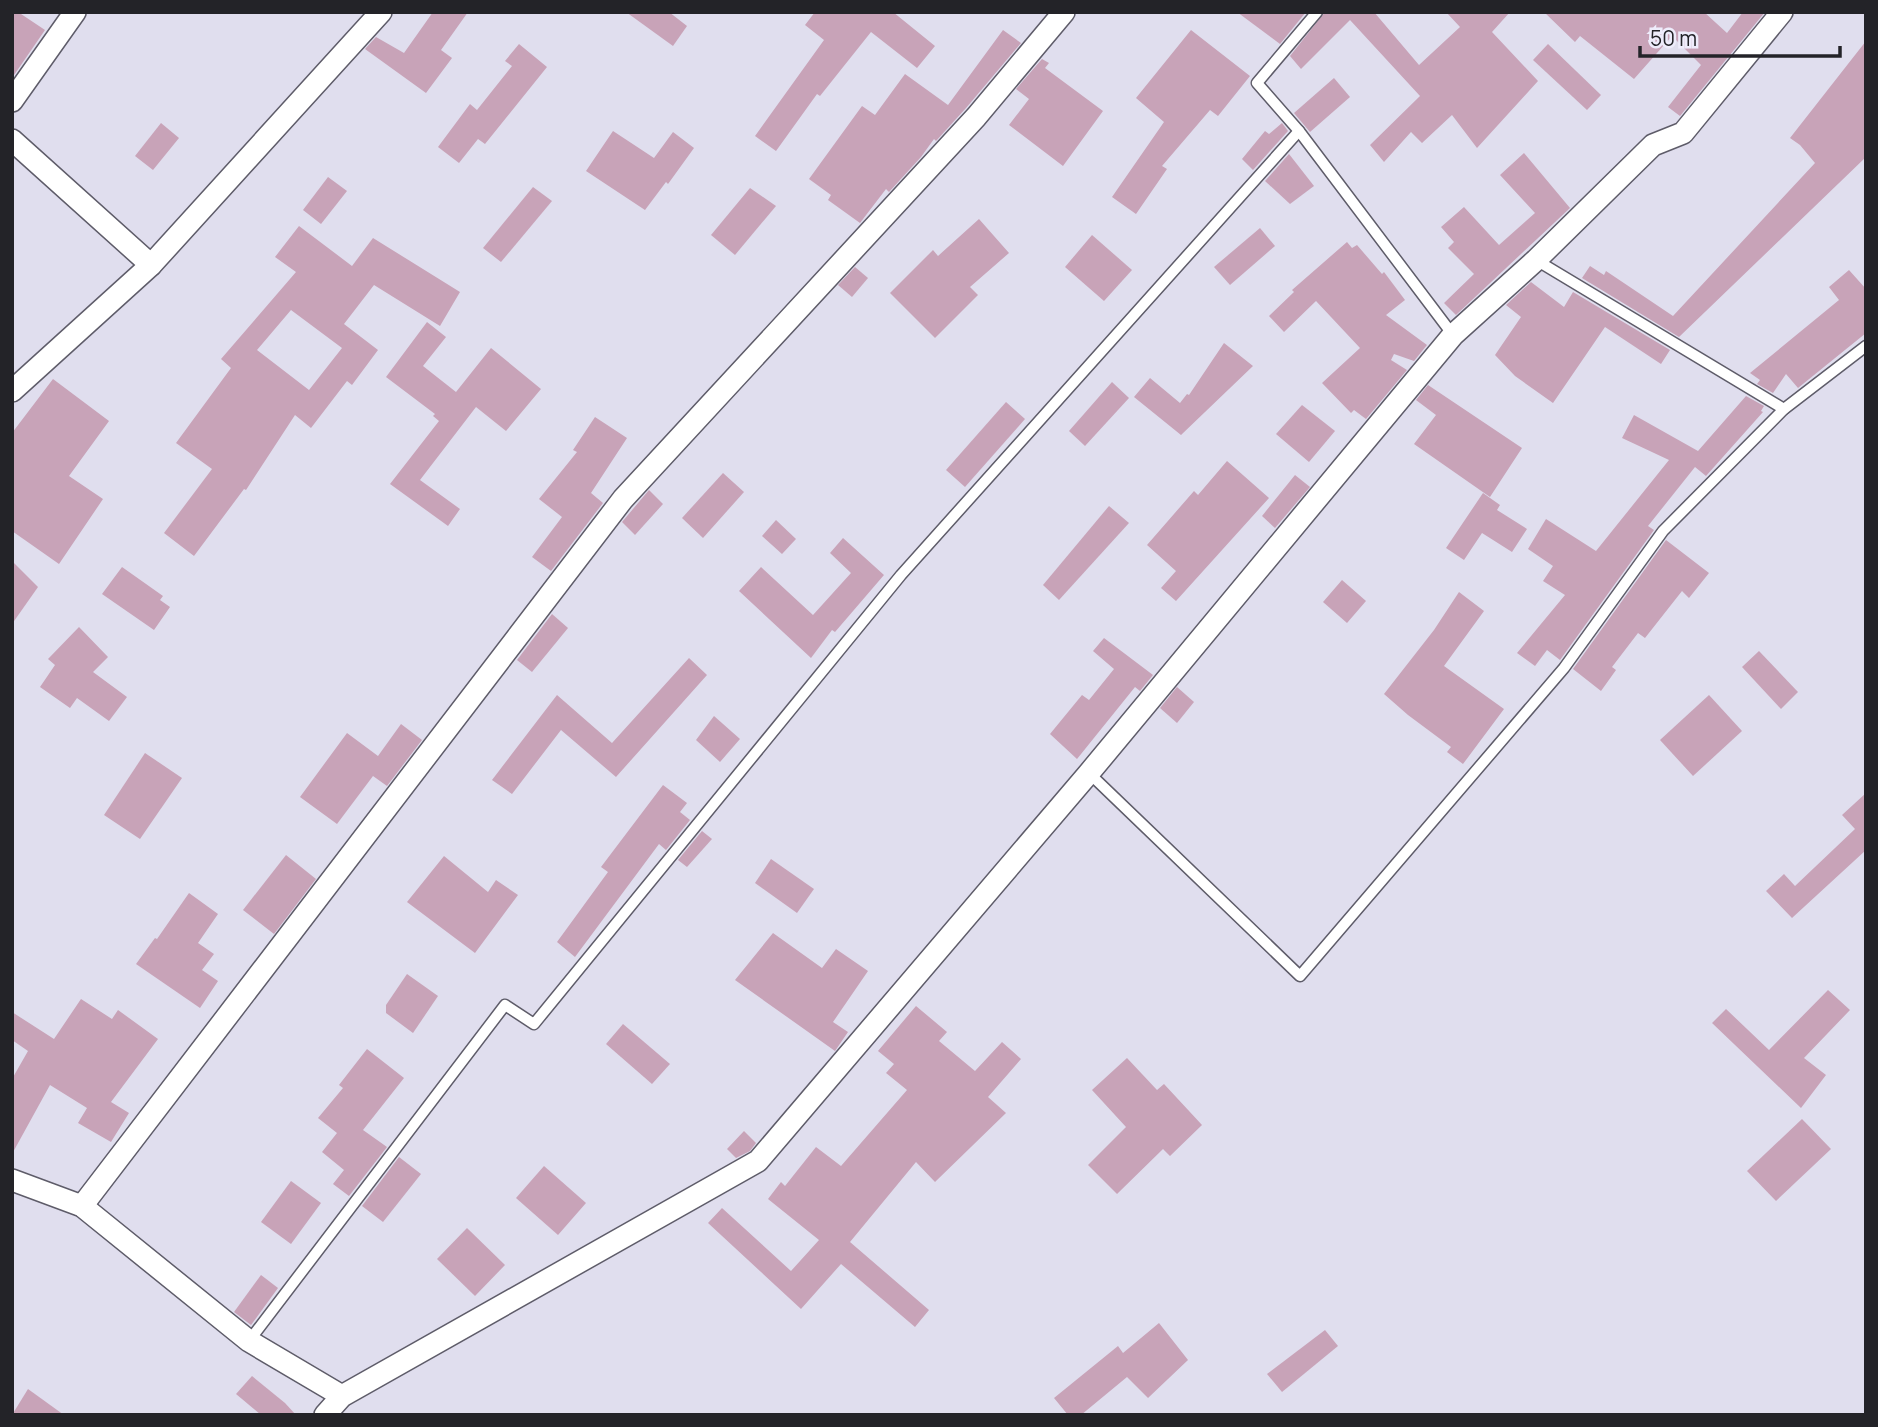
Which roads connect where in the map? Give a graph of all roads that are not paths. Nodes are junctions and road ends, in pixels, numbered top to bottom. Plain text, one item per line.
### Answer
1 (75, 12) edge
2 (381, 12) edge
3 (1064, 12) edge
4 (1317, 12) edge
5 (1782, 12) edge
6 (12, 101) edge
7 (1298, 131) junction
8 (12, 140) edge
9 (1536, 260) junction
10 (151, 265) junction
11 (1453, 335) junction
12 (1866, 346) edge
13 (12, 391) edge
14 (1784, 409) junction
15 (1089, 773) junction
16 (12, 1180) edge
17 (82, 1206) junction
18 (249, 1341) junction
19 (342, 1396) junction
20 (326, 1415) edge

1 - 6 street
2 - 10 street
3 - 17 street
4 - 7 lane
5 - 9 street
7 - 11 lane
7 - 18 lane
8 - 10 street
9 - 11 street
9 - 14 lane
10 - 13 street
11 - 15 street
12 - 14 lane
14 - 15 lane
15 - 19 street
16 - 17 street
17 - 18 street
18 - 19 street
19 - 20 street

